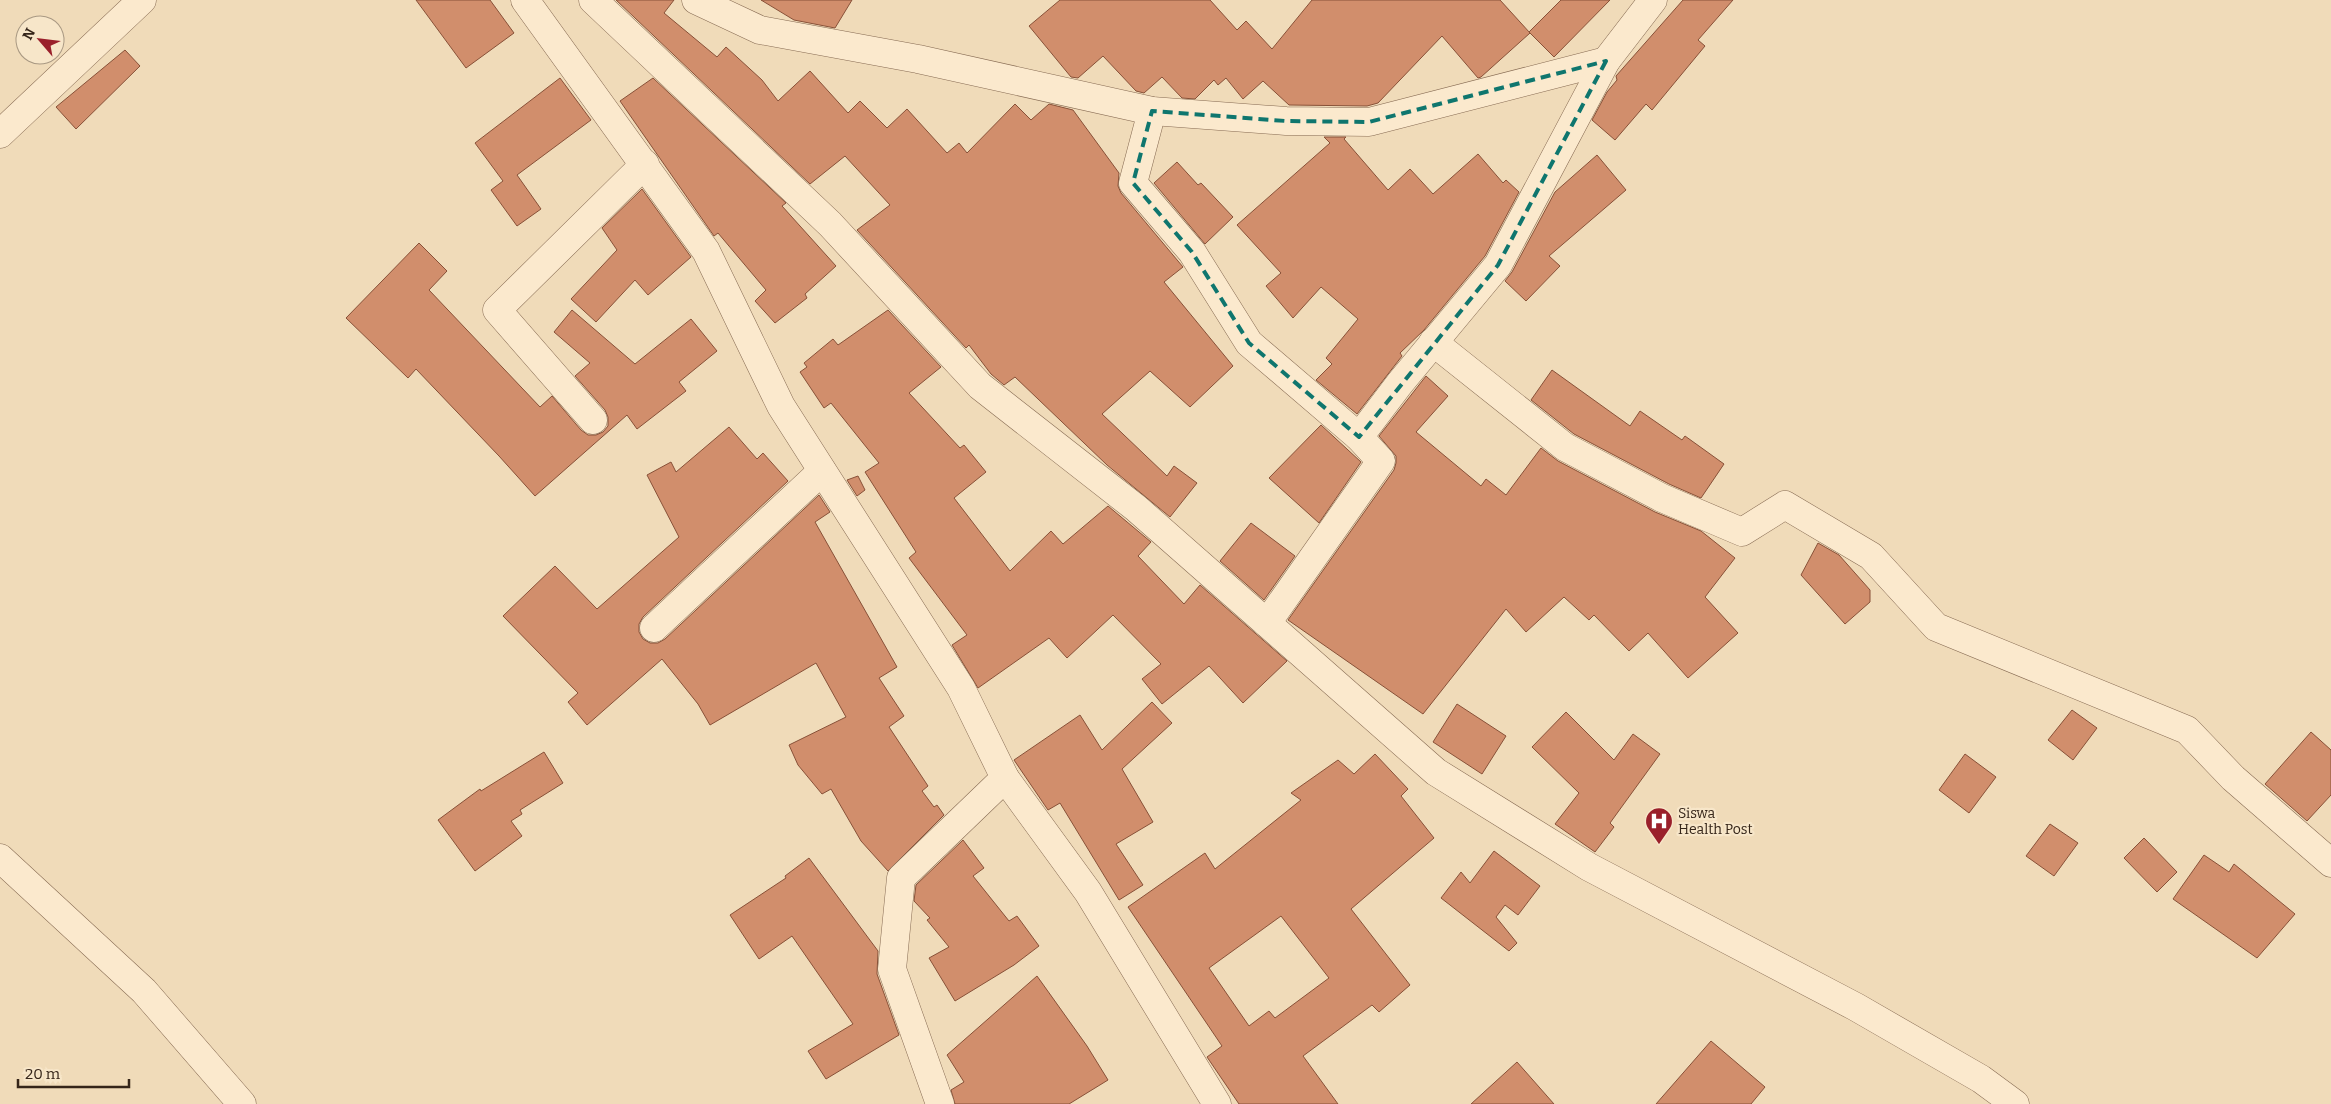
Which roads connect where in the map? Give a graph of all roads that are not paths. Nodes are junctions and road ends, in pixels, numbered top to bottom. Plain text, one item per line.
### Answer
1 (142, 0) edge
2 (526, 0) edge
3 (593, 0) edge
4 (696, 0) edge
5 (1653, 0) edge
6 (1606, 61) junction
7 (1152, 111) junction
8 (0, 134) edge
9 (645, 164) junction
10 (1433, 342) junction
11 (593, 420) dead end
12 (1359, 437) junction
13 (822, 471) junction
14 (1267, 623) junction
15 (654, 628) dead end
16 (1005, 778) junction
17 (0, 858) edge
18 (2331, 863) edge
19 (242, 1104) edge
20 (940, 1104) edge
21 (1217, 1104) edge
22 (2015, 1104) edge

1 - 8 street
2 - 9 street
3 - 14 street
4 - 7 street
5 - 6 street
6 - 7 street
6 - 10 street
7 - 12 street
9 - 11 street
9 - 13 street
10 - 12 street
10 - 18 street
12 - 14 street
13 - 15 street
13 - 16 street
14 - 22 street
16 - 20 street
16 - 21 street
17 - 19 street

